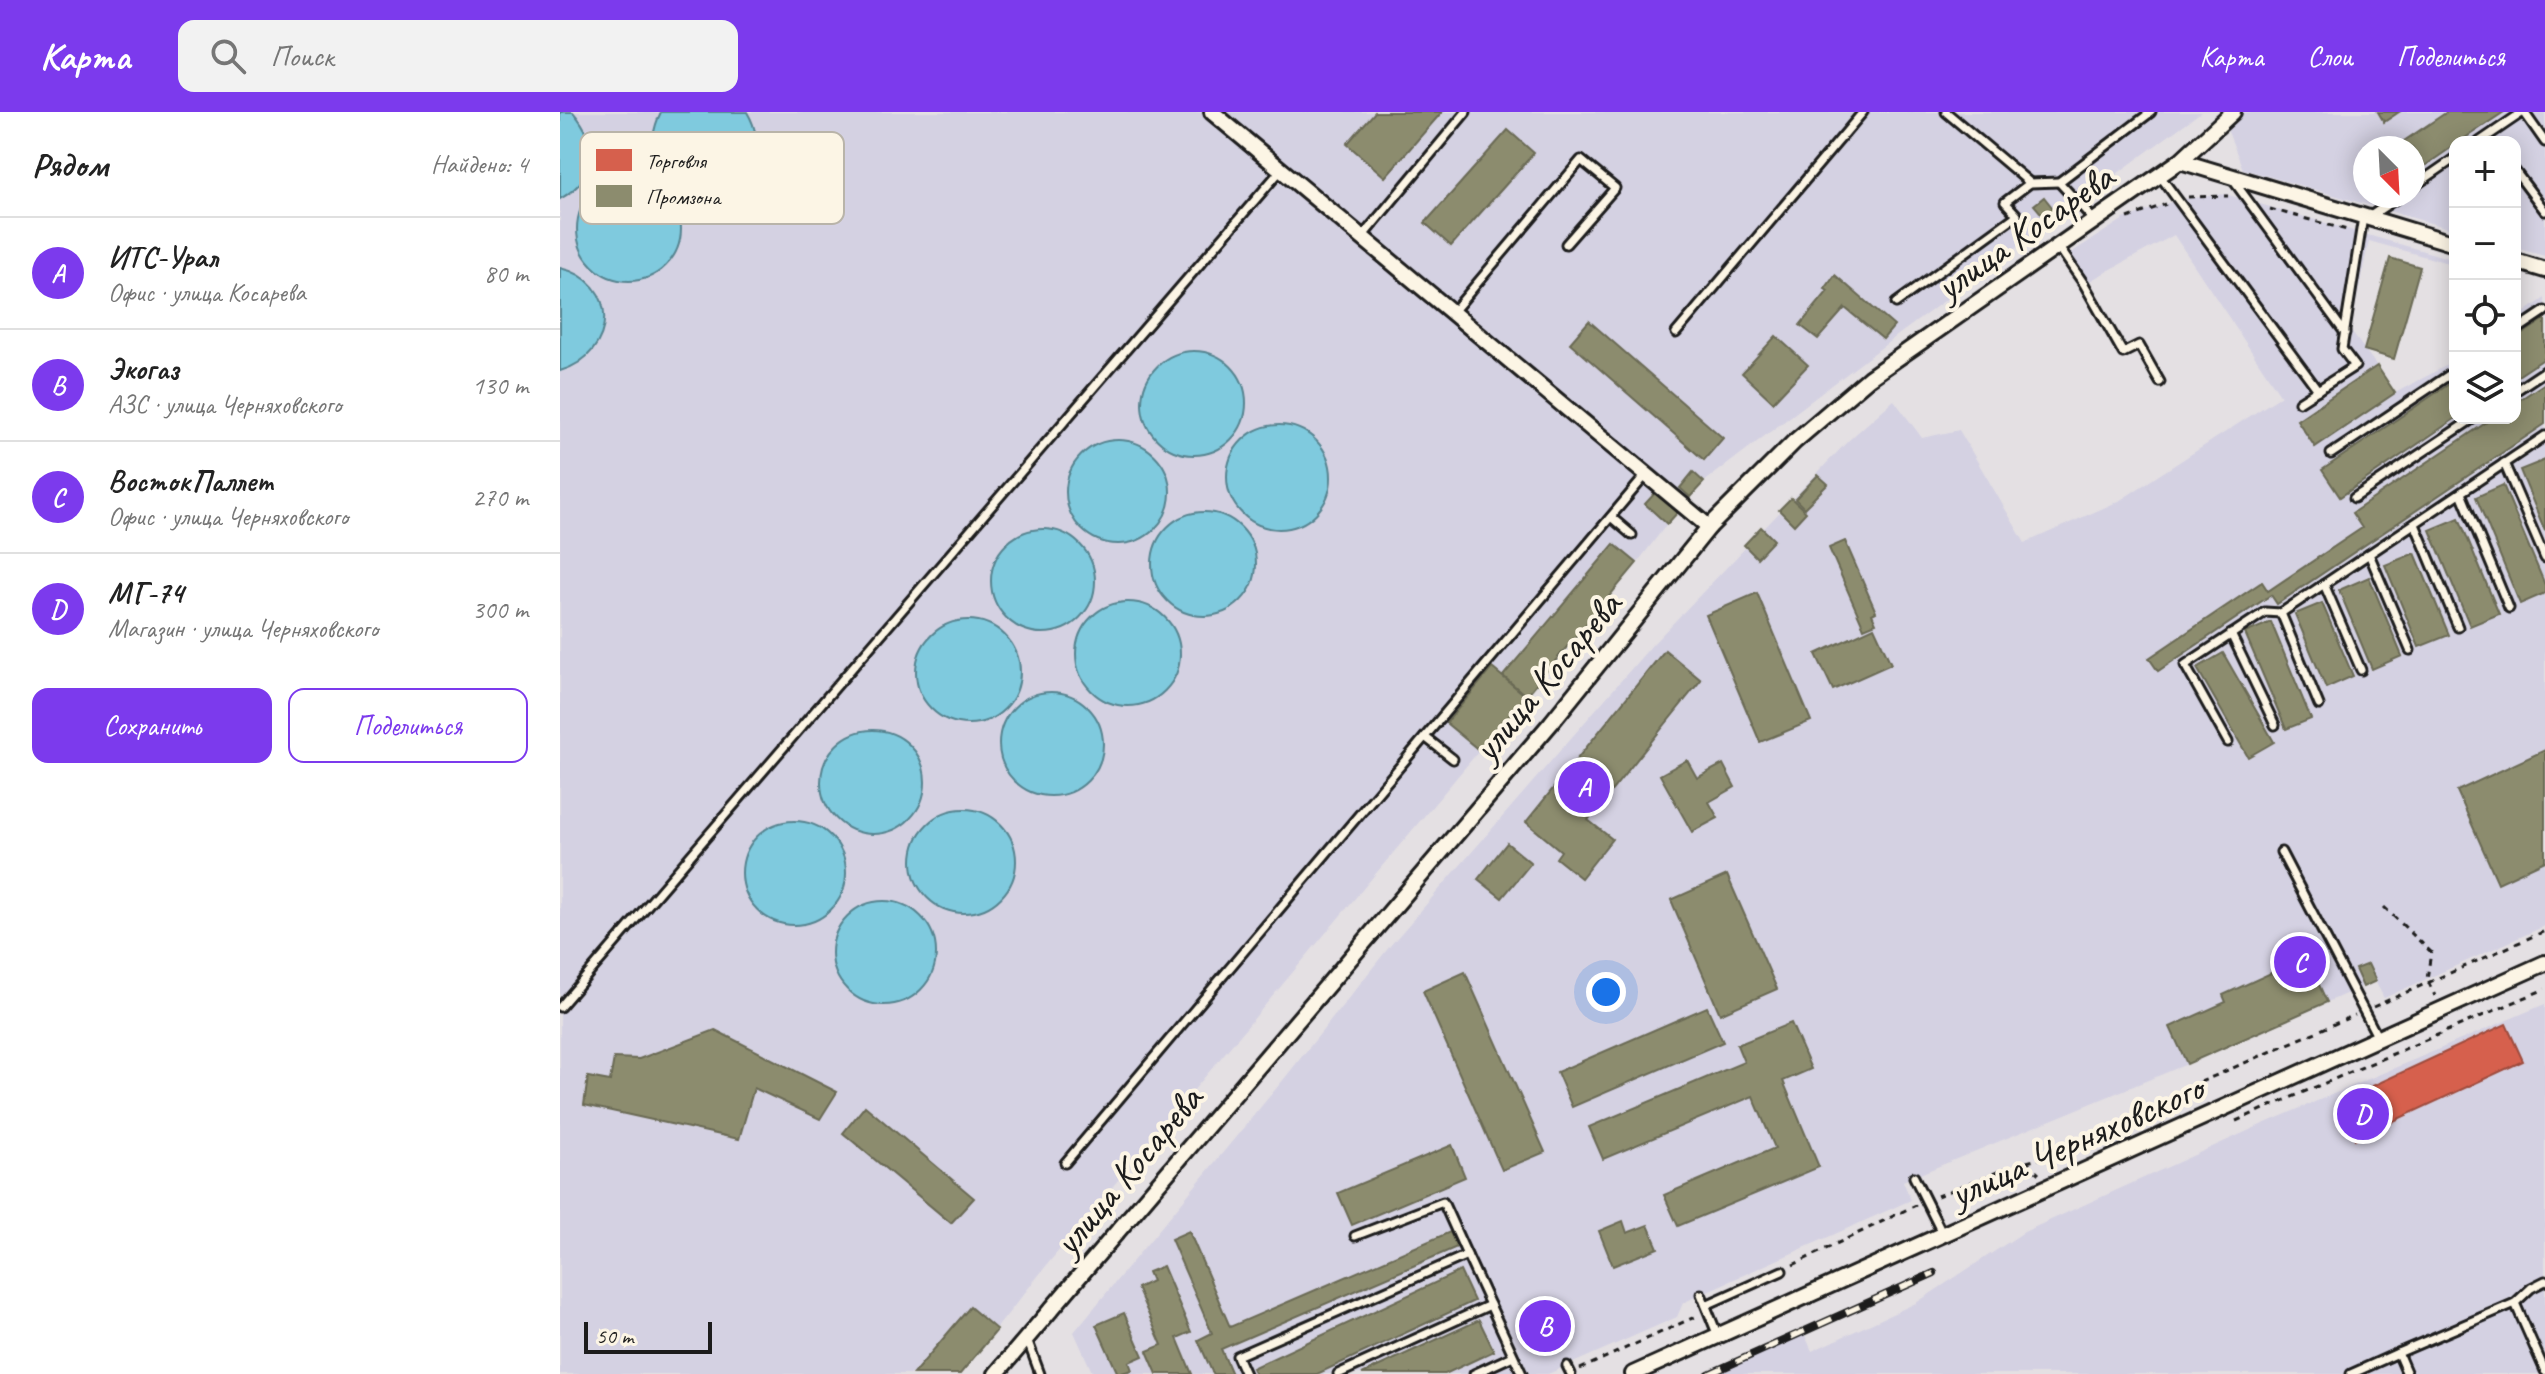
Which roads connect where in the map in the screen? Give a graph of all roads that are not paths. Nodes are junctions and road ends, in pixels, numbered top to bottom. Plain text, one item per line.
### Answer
1 (1212, 112) edge
2 (1466, 112) edge
3 (1863, 112) edge
4 (1946, 112) edge
5 (2151, 112) edge
6 (2232, 112) edge
7 (2524, 112) edge
8 (2495, 136) edge
9 (2545, 142) edge
10 (2180, 161) junction
11 (2449, 162) edge
12 (1281, 170) junction
13 (2229, 174) junction
14 (2160, 176) junction
15 (2425, 179) edge
16 (2521, 179) edge
17 (2059, 182) junction
18 (2030, 183) junction
19 (2380, 208) edge
20 (2545, 211) edge
21 (2365, 217) junction
22 (2095, 221) junction
23 (1362, 237) junction
24 (2449, 242) edge
25 (1566, 244) dead end
26 (2058, 246) junction
27 (2521, 263) edge
28 (2545, 270) edge
29 (1896, 303) dead end
30 (2545, 311) edge
31 (1452, 313) junction
32 (2521, 327) edge
33 (1676, 333) dead end
34 (2345, 333) junction
35 (2545, 371) edge
36 (2449, 375) edge
37 (2160, 382) dead end
38 (2521, 387) edge
39 (2318, 390) junction
40 (2299, 402) dead end
41 (2465, 424) edge
42 (2545, 436) edge
43 (2331, 454) dead end
44 (2504, 463) junction
45 (1646, 475) junction
46 (2461, 493) junction
47 (2354, 498) dead end
48 (1611, 517) junction
49 (2415, 524) junction
50 (1709, 527) junction
51 (1632, 535) dead end
52 (2369, 554) junction
53 (2545, 558) edge
54 (2324, 584) junction
55 (2509, 608) dead end
56 (2281, 613) junction
57 (2458, 627) dead end
58 (2231, 634) junction
59 (2410, 650) dead end
60 (2361, 670) dead end
61 (2319, 705) dead end
62 (2275, 725) dead end
63 (1425, 737) junction
64 (2228, 742) dead end
65 (1453, 759) dead end
66 (2281, 852) dead end
67 (2545, 963) edge
68 (560, 1007) edge
69 (2378, 1038) junction
70 (1065, 1163) dead end
71 (1914, 1177) dead end
72 (1943, 1235) junction
73 (1355, 1236) dead end
74 (1467, 1255) junction
75 (1782, 1271) road end
76 (2545, 1281) edge
77 (1701, 1294) dead end
78 (2515, 1303) junction
79 (1490, 1305) junction
80 (1707, 1308) junction
81 (1718, 1336) junction
82 (1026, 1338) junction
83 (2398, 1353) junction
84 (1513, 1356) junction
85 (2545, 1371) edge
86 (996, 1374) edge
87 (1040, 1374) edge
88 (1245, 1374) edge
89 (1338, 1374) edge
90 (1474, 1374) edge
91 (1522, 1374) edge
92 (1633, 1374) edge
93 (2351, 1374) edge
94 (2407, 1374) edge

1 - 12 street
2 - 23 lane
3 - 33 lane
4 - 18 lane
5 - 17 lane
6 - 10 street, улица Косарева
7 - 8 lane
7 - 9 lane
10 - 13 street
10 - 14 street, улица Косарева
11 - 15 lane
12 - 23 street
12 - 68 lane
13 - 21 street
13 - 34 lane
14 - 22 street, улица Косарева
14 - 39 lane
16 - 20 lane
17 - 18 lane
17 - 22 lane
18 - 29 lane
19 - 21 lane
21 - 24 street
21 - 34 lane
22 - 26 street, улица Косарева
23 - 31 street
25 - 31 lane
26 - 37 lane
26 - 50 street, улица Косарева
27 - 28 street
30 - 32 lane
31 - 45 street
34 - 39 lane
35 - 38 lane
36 - 43 lane
39 - 40 lane
41 - 47 lane
42 - 44 lane
44 - 46 lane
44 - 53 lane
45 - 48 lane
45 - 50 street
46 - 49 lane
46 - 55 lane
48 - 51 lane
48 - 63 lane
49 - 52 lane
49 - 57 lane
50 - 82 street, улица Косарева
52 - 54 lane
52 - 59 lane
54 - 56 lane
54 - 60 lane
56 - 58 lane
56 - 61 lane
58 - 62 lane
58 - 64 lane
63 - 65 lane
63 - 70 lane
66 - 69 lane
67 - 69 street, улица Черняховского
69 - 72 street, улица Черняховского
71 - 72 lane
72 - 81 street, улица Черняховского
73 - 74 lane
74 - 79 lane
74 - 88 lane
75 - 80 lane
76 - 78 lane
77 - 80 lane
78 - 83 lane
78 - 85 lane
79 - 84 lane
79 - 89 lane
80 - 81 lane
81 - 92 street, улица Черняховского
82 - 86 street, улица Косарева
82 - 87 lane
83 - 93 lane
83 - 94 lane
84 - 90 lane
84 - 91 lane

